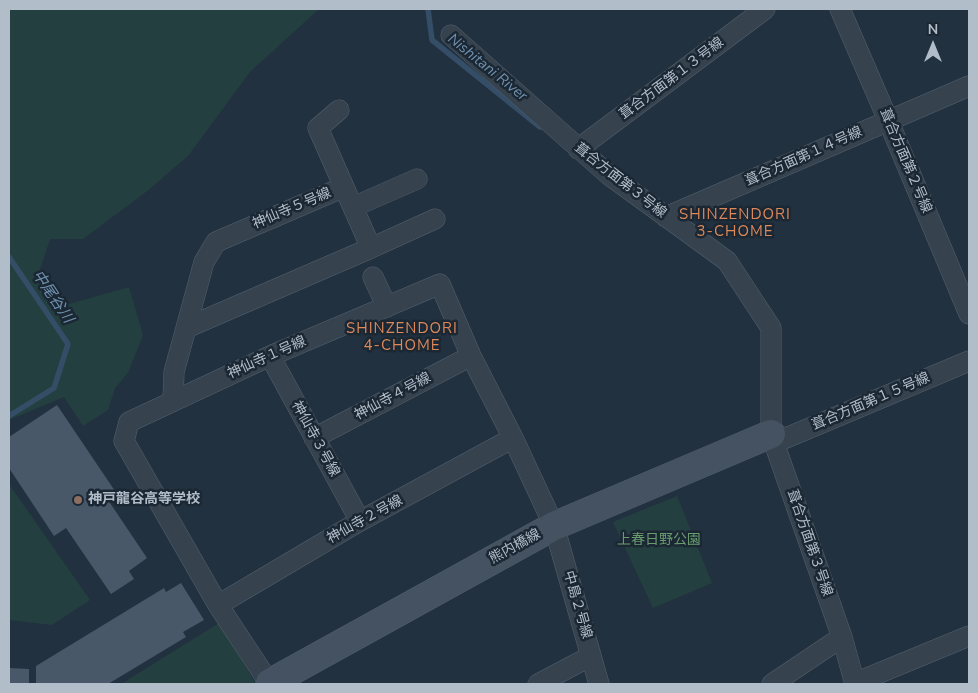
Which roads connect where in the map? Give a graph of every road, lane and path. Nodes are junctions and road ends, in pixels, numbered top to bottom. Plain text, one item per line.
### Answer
1 (765, 9) edge
2 (840, 9) edge
3 (451, 35) dead end
4 (969, 86) edge
5 (339, 110) dead end
6 (888, 120) junction
7 (578, 149) junction
8 (417, 179) dead end
9 (344, 187) junction
10 (353, 208) junction
11 (666, 217) junction
12 (435, 219) dead end
13 (371, 248) junction
14 (373, 277) dead end
15 (387, 306) junction
16 (969, 314) edge
17 (186, 328) junction
18 (270, 356) junction
19 (471, 356) junction
20 (969, 361) edge
21 (173, 400) junction
22 (772, 434) junction
23 (314, 438) junction
24 (513, 438) junction
25 (360, 521) junction
26 (554, 526) junction
27 (218, 605) junction
28 (969, 636) edge
29 (842, 637) junction
30 (591, 656) junction
31 (855, 683) edge
32 (270, 684) edge
33 (538, 684) edge
34 (599, 684) edge
35 (772, 684) edge

1 - 7 street, 葺合方面第１３号線
2 - 6 street, 葺合方面第２号線
3 - 7 street, 葺合方面第３号線
4 - 6 street, 葺合方面第１４号線
5 - 9 street
6 - 11 street, 葺合方面第１４号線
6 - 16 street, 葺合方面第２号線
7 - 11 street, 葺合方面第３号線
8 - 10 street
9 - 10 street, 神仙寺５号線
9 - 17 street, 神仙寺５号線
10 - 13 street, 神仙寺５号線
11 - 22 street, 葺合方面第３号線
12 - 13 street
13 - 17 street
14 - 15 street
15 - 18 street, 神仙寺１号線
15 - 19 street, 神仙寺１号線
17 - 21 street, 神仙寺５号線
18 - 21 street, 神仙寺１号線
18 - 23 street, 神仙寺３号線
19 - 23 street, 神仙寺４号線
19 - 24 street, 神仙寺１号線
20 - 22 street, 葺合方面第１５号線
21 - 27 street, 神仙寺１号線
22 - 26 street, 熊内橋線
22 - 29 street, 葺合方面第３号線
23 - 25 street, 神仙寺３号線
24 - 25 street, 神仙寺２号線
24 - 26 street, 神仙寺１号線
25 - 27 street, 神仙寺２号線
26 - 30 street, 中島２号線
26 - 32 street, 熊内橋線
27 - 32 street, 神仙寺１号線
28 - 31 street
29 - 31 street, 葺合方面第３号線
29 - 35 street
30 - 33 street
30 - 34 street, 中島２号線

